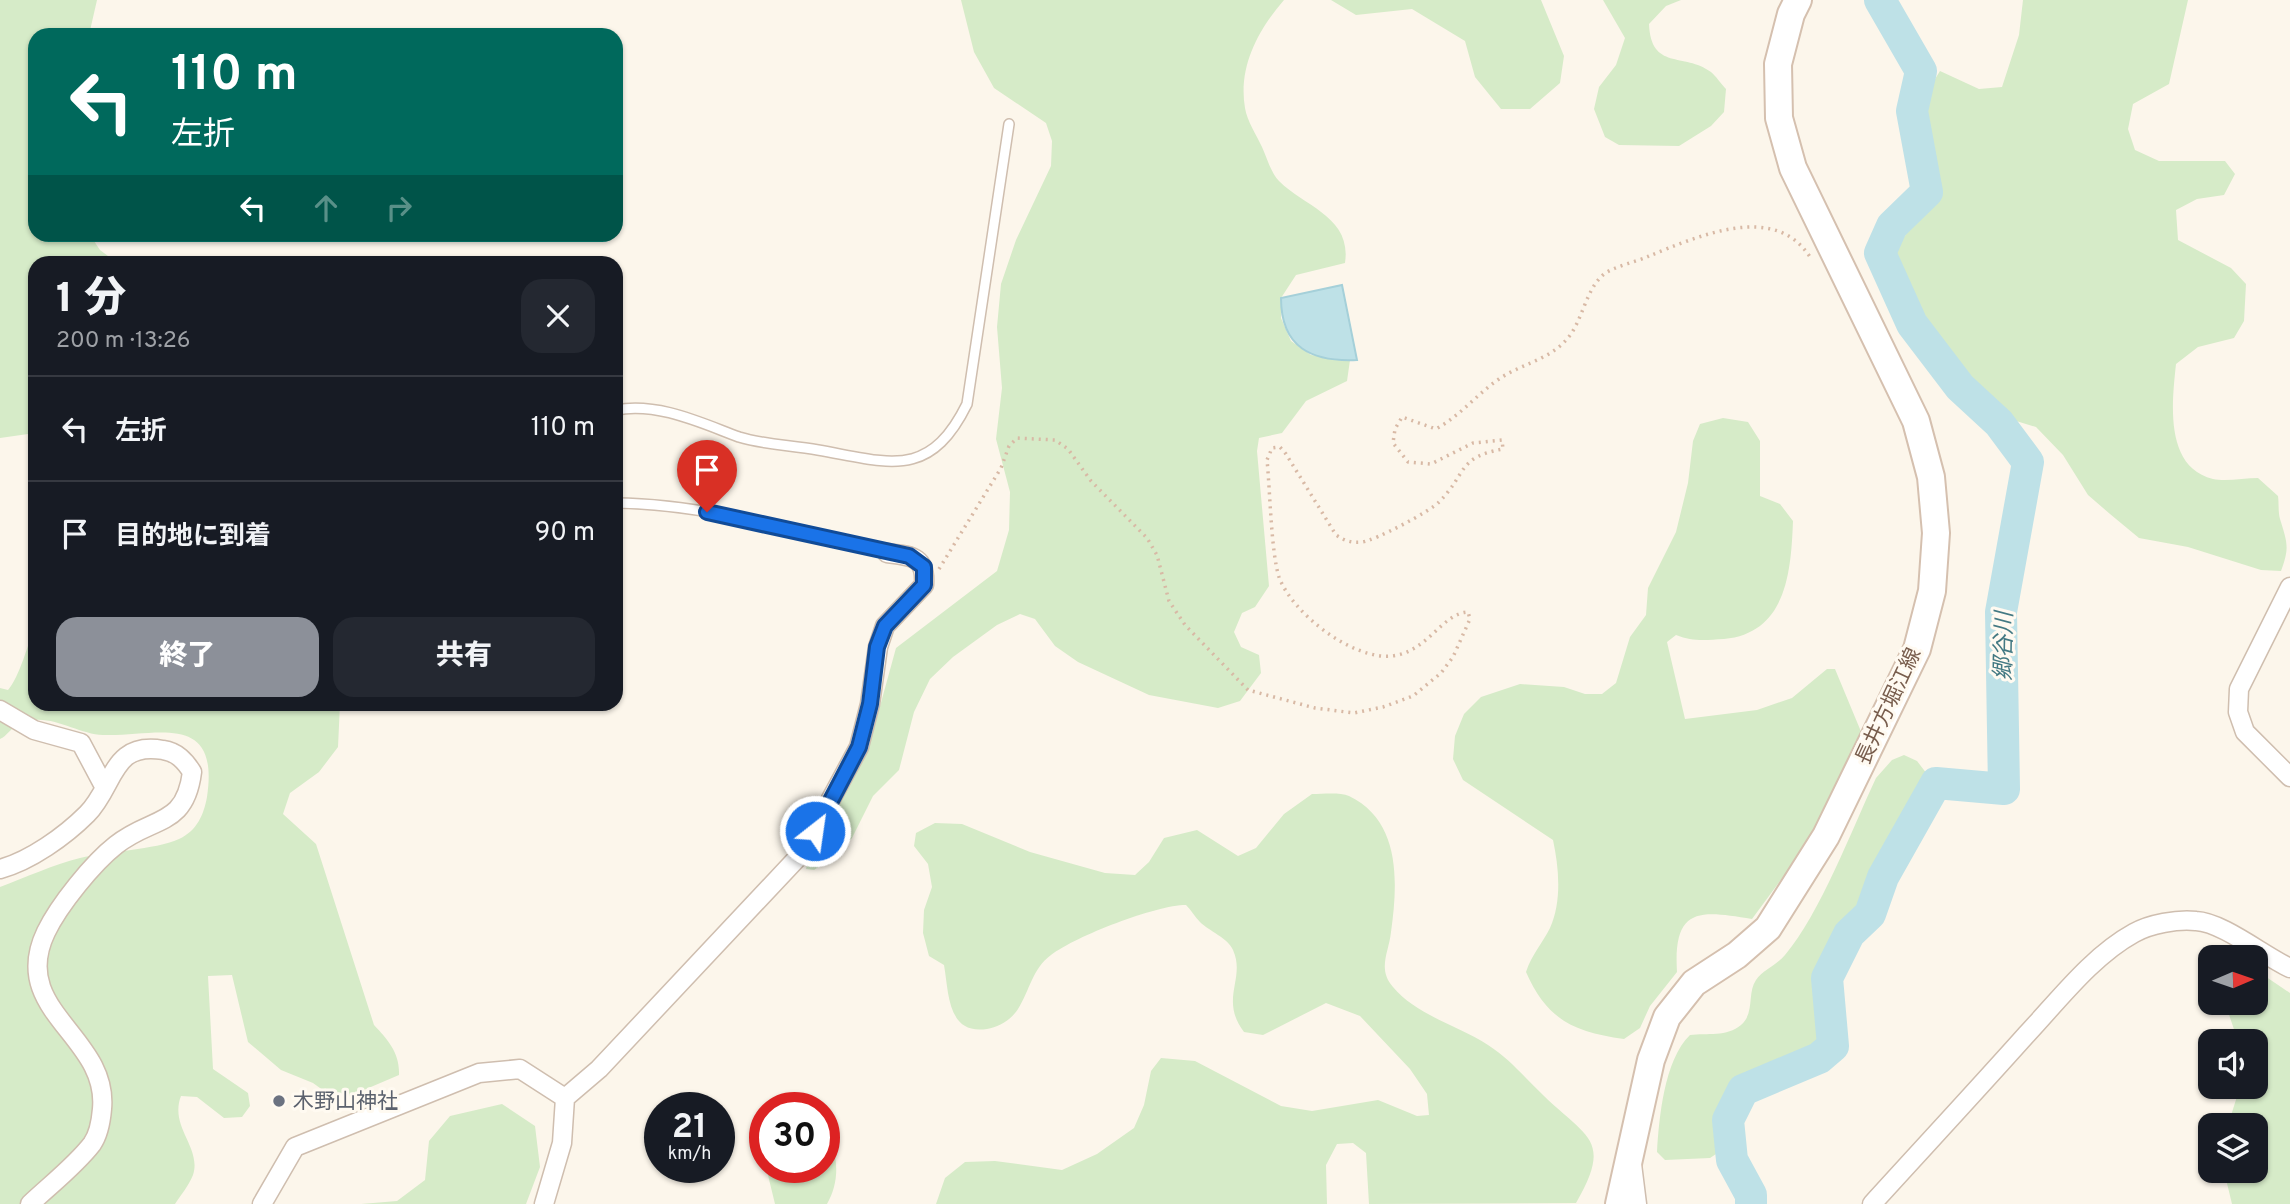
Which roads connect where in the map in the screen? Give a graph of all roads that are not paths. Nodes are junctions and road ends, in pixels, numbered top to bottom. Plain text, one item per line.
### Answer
1 (1798, 0) edge
2 (1009, 124) dead end
3 (623, 409) edge
4 (623, 503) edge
5 (887, 553) joint
6 (2290, 587) edge
7 (0, 710) edge
8 (2290, 777) edge
9 (105, 788) junction
10 (0, 869) edge
11 (2290, 968) edge
12 (565, 1098) junction
13 (1630, 1154) junction
14 (30, 1204) edge
15 (262, 1204) edge
16 (544, 1204) edge
17 (1619, 1204) edge
18 (1637, 1204) edge
19 (1872, 1204) edge

1 - 13 main road, 長井方堀江線
2 - 3 lane
4 - 5 lane
5 - 12 street
6 - 8 street
7 - 9 street
9 - 10 street
9 - 14 street
11 - 19 street
12 - 15 street
12 - 16 street
13 - 17 main road, 長井方堀江線
13 - 18 street

